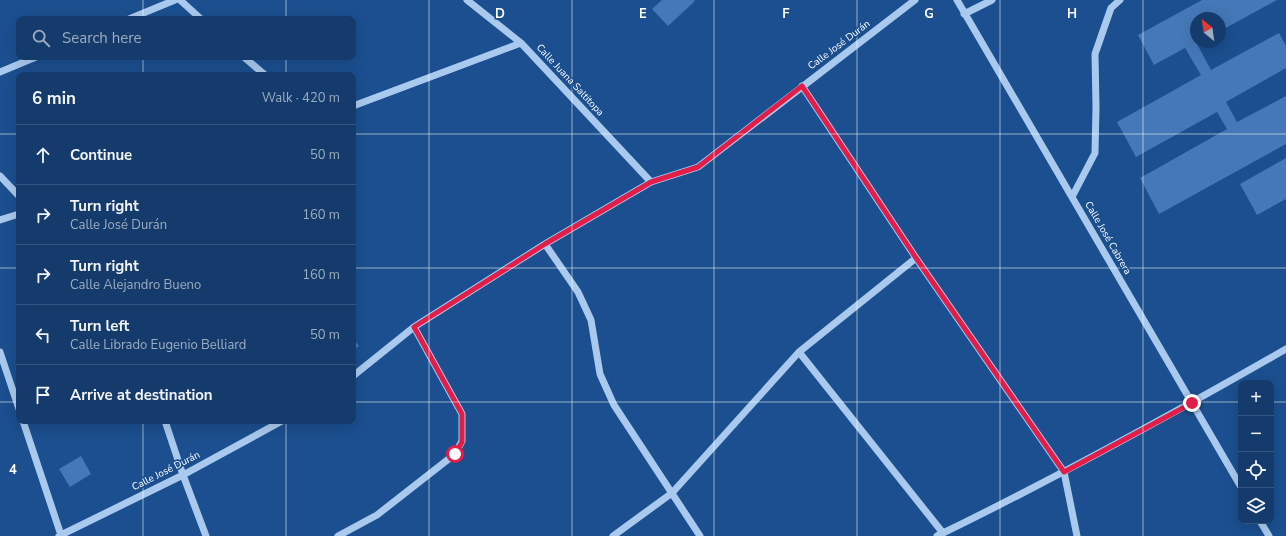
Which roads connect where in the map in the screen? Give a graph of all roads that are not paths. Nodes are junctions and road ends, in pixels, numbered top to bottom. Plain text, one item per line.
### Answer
1 (175, 0) edge
2 (180, 0) edge
3 (467, 0) edge
4 (914, 0) edge
5 (957, 0) edge
6 (992, 0) edge
7 (1120, 0) edge
8 (964, 14) junction
9 (136, 16) edge
10 (198, 16) edge
11 (521, 43) junction
12 (29, 60) edge
13 (248, 60) edge
14 (0, 72) edge
15 (262, 72) edge
16 (802, 86) junction
17 (356, 105) edge
18 (0, 176) edge
19 (651, 182) junction
20 (16, 193) edge
21 (1072, 197) junction
22 (16, 215) edge
23 (0, 220) edge
24 (545, 244) junction
25 (916, 258) junction
26 (414, 327) junction
27 (1286, 349) edge
28 (0, 352) edge
29 (799, 352) junction
30 (356, 374) edge
31 (16, 400) edge
32 (1192, 403) junction
33 (24, 424) edge
34 (166, 424) edge
35 (276, 424) edge
36 (1064, 472) junction
37 (183, 475) junction
38 (1238, 482) edge
39 (672, 493) junction
40 (1262, 524) edge
41 (940, 534) edge
42 (60, 535) edge
43 (206, 536) edge
44 (338, 536) edge
45 (613, 536) edge
46 (700, 536) edge
47 (1077, 536) edge
48 (1269, 536) edge

1 - 9 street
2 - 10 street
3 - 11 street, Calle Juana Saltitopa
4 - 16 street, Calle José Durán
5 - 8 street, Calle José Cabrera
6 - 8 street
7 - 21 street
8 - 21 street, Calle José Cabrera
11 - 17 street
11 - 19 street, Calle Juana Saltitopa
12 - 14 street
13 - 15 street
16 - 19 street, Calle José Durán
16 - 25 street
18 - 20 street
19 - 24 street, Calle José Durán
21 - 32 street, Calle José Cabrera
22 - 23 street
24 - 26 street, Calle José Durán
24 - 39 street
25 - 29 street
25 - 36 street
26 - 30 street, Calle José Durán
26 - 44 street
27 - 32 street
28 - 31 street
29 - 39 street
29 - 41 street
32 - 36 street
32 - 38 street, Calle José Cabrera
33 - 42 street
34 - 37 street
35 - 37 street, Calle José Durán
36 - 41 street
36 - 47 street
37 - 42 street, Calle José Durán
37 - 43 street
39 - 45 street
39 - 46 street
40 - 48 street

